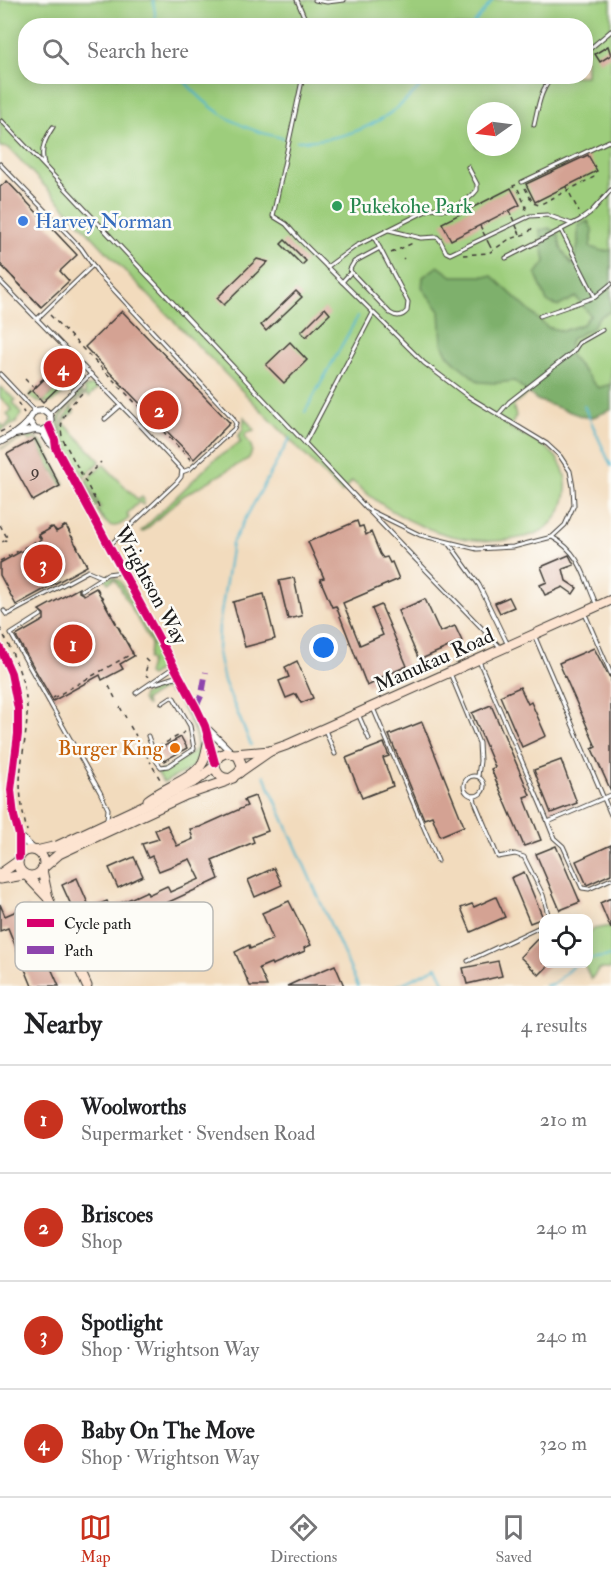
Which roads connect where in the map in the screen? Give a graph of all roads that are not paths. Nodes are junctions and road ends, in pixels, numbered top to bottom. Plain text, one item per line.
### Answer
1 (297, 0) edge
2 (315, 0) edge
3 (344, 0) edge
4 (305, 18) edge
5 (611, 31) edge
6 (593, 46) edge
7 (301, 84) edge
8 (547, 84) edge
9 (2, 121) dead end
10 (534, 125) dead end
11 (53, 127) dead end
12 (611, 143) edge
13 (0, 165) edge
14 (44, 165) junction
15 (468, 167) dead end
16 (522, 182) road end
17 (611, 190) edge
18 (572, 224) junction
19 (389, 230) junction
20 (561, 230) junction
21 (374, 237) junction
22 (380, 248) junction
23 (506, 258) dead end
24 (93, 266) junction
25 (327, 267) junction
26 (351, 272) junction
27 (0, 281) edge
28 (342, 282) junction
29 (611, 284) edge
30 (595, 297) junction
31 (373, 313) junction
32 (540, 316) dead end
33 (37, 319) junction
34 (602, 330) dead end
35 (0, 374) edge
36 (91, 374) junction
37 (121, 405) junction
38 (35, 411) junction
39 (49, 414) junction
40 (498, 415) junction
41 (26, 419) junction
42 (105, 419) dead end
43 (49, 426) junction
44 (38, 430) junction
45 (14, 435) junction
46 (0, 442) edge
47 (305, 443) junction
48 (56, 448) junction
49 (182, 472) junction
50 (367, 509) junction
51 (552, 537) junction
52 (448, 542) junction
53 (110, 545) junction
54 (124, 572) junction
55 (102, 577) junction
56 (82, 590) dead end
57 (611, 600) edge
58 (597, 607) junction
59 (4, 611) dead end
60 (584, 612) junction
61 (40, 615) dead end
62 (534, 635) junction
63 (0, 648) edge
64 (506, 648) junction
65 (478, 660) junction
66 (175, 666) junction
67 (450, 672) junction
68 (611, 674) edge
69 (180, 676) junction
70 (152, 684) junction
71 (136, 693) dead end
72 (162, 703) dead end
73 (373, 707) junction
74 (358, 713) junction
75 (205, 726) junction
76 (324, 729) junction
77 (148, 736) dead end
78 (209, 739) junction
79 (369, 739) dead end
80 (270, 751) junction
81 (233, 753) junction
82 (335, 754) dead end
83 (215, 764) junction
84 (236, 776) junction
85 (478, 776) junction
86 (611, 795) edge
87 (474, 796) junction
88 (604, 798) junction
89 (134, 810) junction
90 (611, 815) edge
91 (548, 822) junction
92 (107, 824) junction
93 (19, 835) junction
94 (35, 851) junction
95 (18, 859) junction
96 (438, 861) dead end
97 (43, 869) junction
98 (0, 874) edge
99 (26, 876) junction
100 (0, 879) edge
101 (611, 879) edge
102 (48, 898) junction
103 (50, 902) edge
104 (548, 914) edge
105 (539, 927) edge
106 (468, 961) dead end
107 (80, 971) edge
108 (87, 986) edge

1 - 4 lane
2 - 3 lane
5 - 6 lane
7 - 25 lane
8 - 10 lane
9 - 14 lane
11 - 14 lane
12 - 16 lane
13 - 24 lane
14 - 47 lane
15 - 19 lane
17 - 18 lane
18 - 19 lane
18 - 20 lane
19 - 21 lane
20 - 23 lane
20 - 30 lane
21 - 22 lane
21 - 25 lane
22 - 26 lane
22 - 26 lane
24 - 33 lane
24 - 49 lane
25 - 28 lane
26 - 28 lane
27 - 33 lane
28 - 31 lane
29 - 30 lane
30 - 32 lane
31 - 40 lane
31 - 47 lane
33 - 36 lane
34 - 40 lane
35 - 38 lane
36 - 37 lane
36 - 39 lane
37 - 42 lane
37 - 49 lane
38 - 39 street
38 - 41 street
39 - 43 street
40 - 51 lane
41 - 44 street
41 - 45 street
43 - 44 street
43 - 48 street, Wrightson Way
44 - 45 street
44 - 48 street, Wrightson Way
45 - 46 street
47 - 50 lane
48 - 53 street, Wrightson Way
49 - 53 lane
50 - 52 lane
50 - 64 lane
51 - 52 lane
51 - 58 lane
52 - 64 lane
53 - 54 street, Wrightson Way
54 - 55 lane
54 - 66 street, Wrightson Way
55 - 56 lane
55 - 59 lane
57 - 58 main road, Manukau Road
58 - 60 main road, Manukau Road
60 - 62 main road, Manukau Road
60 - 68 lane
61 - 92 lane
62 - 64 main road, Manukau Road
62 - 88 lane
63 - 93 street
64 - 65 main road, Manukau Road
65 - 67 main road, Manukau Road
65 - 91 lane
66 - 69 street, Wrightson Way
66 - 70 lane
67 - 73 main road, Manukau Road
67 - 85 lane
69 - 70 lane
69 - 75 street, Wrightson Way
70 - 71 lane
72 - 77 lane
73 - 74 main road, Manukau Road
73 - 96 lane
74 - 76 main road, Manukau Road
74 - 79 lane
75 - 78 street, Wrightson Way
75 - 81 street, Wrightson Way
76 - 80 main road, Manukau Road
76 - 82 lane
78 - 83 street, Wrightson Way
78 - 89 main road
80 - 81 main road, Manukau Road
80 - 84 main road, Manukau Road
81 - 83 main road
81 - 84 main road
83 - 84 main road
83 - 89 main road
84 - 97 main road, Manukau Road
85 - 87 lane
85 - 87 lane
86 - 88 lane
87 - 104 lane
88 - 90 lane
88 - 91 lane
89 - 92 main road
91 - 101 lane
92 - 94 main road
93 - 94 street
93 - 95 street
94 - 95 main road
94 - 97 main road
95 - 98 main road
95 - 99 main road
97 - 99 main road
97 - 102 main road
99 - 100 main road
99 - 102 main road
102 - 103 main road
105 - 106 lane
107 - 108 main road

